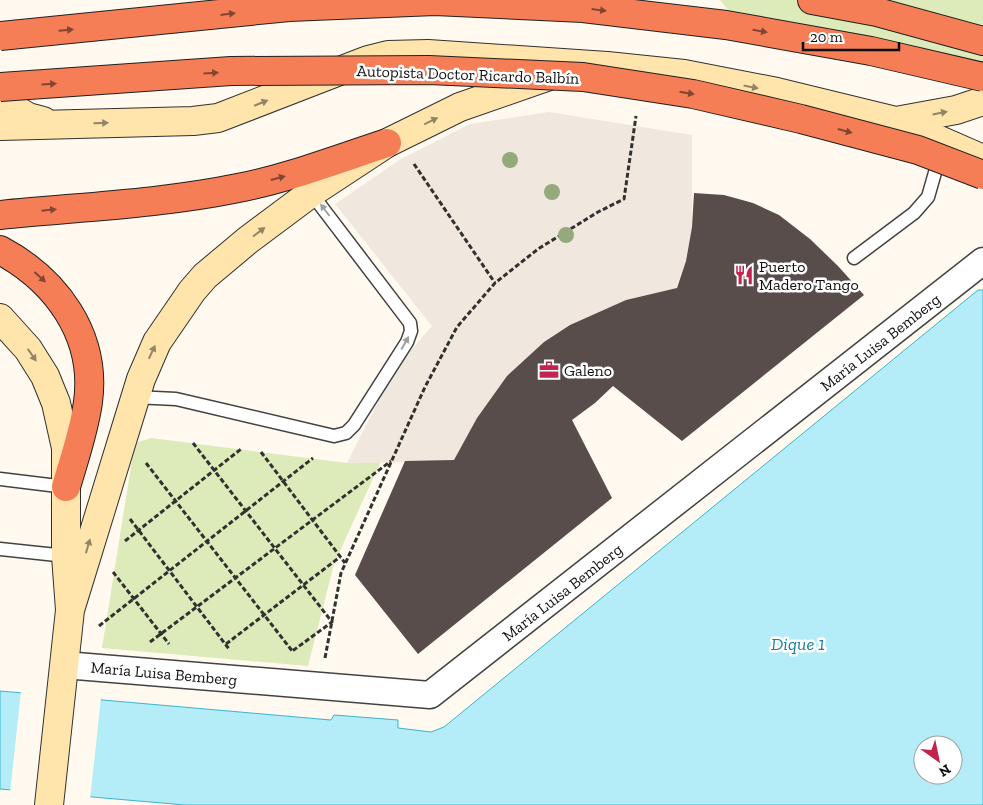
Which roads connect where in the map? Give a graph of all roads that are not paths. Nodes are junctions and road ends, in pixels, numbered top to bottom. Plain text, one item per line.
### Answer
1 (812, 0) edge
2 (0, 36) edge
3 (983, 41) edge
4 (582, 65) junction
5 (983, 77) edge
6 (0, 87) edge
7 (0, 100) edge
8 (983, 101) edge
9 (896, 121) junction
10 (52, 124) junction
11 (0, 126) edge
12 (388, 143) junction
13 (944, 143) junction
14 (983, 159) edge
15 (983, 175) edge
16 (311, 193) junction
17 (0, 215) edge
18 (0, 250) edge
19 (854, 258) dead end
20 (983, 261) edge
21 (0, 318) edge
22 (134, 397) junction
23 (0, 480) edge
24 (66, 487) junction
25 (0, 549) edge
26 (66, 556) junction
27 (70, 610) junction
28 (71, 673) junction
29 (50, 805) edge

1 - 3 highway
2 -> 5 highway, bridge
4 -> 9 main road
10 -> 4 main road
12 -> 4 main road
6 -> 15 highway, Autopista Doctor Ricardo Balbín, bridge
7 - 10 main road
9 -> 8 main road
9 - 13 main road
10 - 11 main road
12 - 16 main road
17 -> 12 highway
13 - 14 main road
13 - 19 lane
22 -> 16 main road
22 -> 16 lane
18 -> 24 highway
20 - 28 street, María Luisa Bemberg
21 -> 24 main road
27 -> 22 main road
23 - 24 lane
24 - 26 main road
25 - 26 lane
26 - 27 main road
27 - 28 main road
28 - 29 main road

